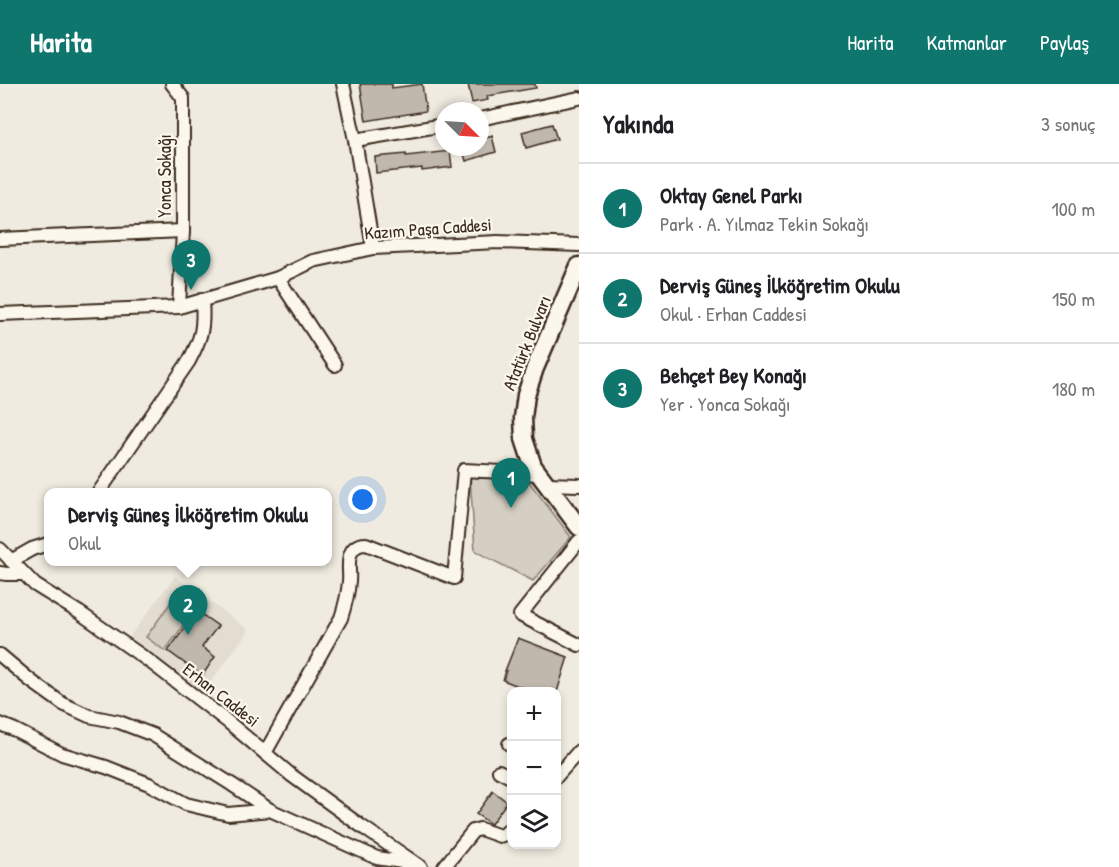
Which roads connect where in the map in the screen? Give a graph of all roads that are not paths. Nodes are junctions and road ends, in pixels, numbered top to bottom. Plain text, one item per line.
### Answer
1 (172, 84) edge
2 (343, 84) edge
3 (579, 99) edge
4 (489, 117) edge
5 (435, 127) edge
6 (355, 141) junction
7 (183, 231) junction
8 (0, 239) edge
9 (579, 245) edge
10 (373, 248) junction
11 (579, 266) edge
12 (278, 279) junction
13 (201, 300) junction
14 (179, 307) junction
15 (0, 314) edge
16 (335, 365) dead end
17 (543, 479) junction
18 (579, 484) edge
19 (102, 488) edge
20 (579, 527) edge
21 (579, 542) edge
22 (44, 545) edge
23 (0, 549) edge
24 (11, 561) junction
25 (0, 573) edge
26 (24, 574) junction
27 (579, 645) edge
28 (0, 655) edge
29 (0, 724) edge
30 (579, 752) edge
31 (265, 753) junction
32 (562, 763) edge
33 (500, 771) dead end
34 (507, 775) edge
35 (270, 810) junction
36 (507, 832) edge
37 (420, 866) edge
38 (444, 867) edge

1 - 7 street, Yonca Sokağı
2 - 6 street
3 - 4 street
5 - 6 street
6 - 10 street
7 - 8 street
7 - 14 street, Yonca Sokağı
9 - 10 street, Kazım Paşa Caddesi
10 - 12 street, Kazım Paşa Caddesi
11 - 17 main road, Atatürk Bulvarı
12 - 13 street, Kazım Paşa Caddesi
12 - 16 street
13 - 14 street, Kazım Paşa Caddesi
13 - 19 street
14 - 15 street, Kazım Paşa Caddesi
17 - 18 street
17 - 20 main road, Atatürk Bulvarı
17 - 31 street
21 - 27 street
22 - 24 street
23 - 24 street, Erhan Caddesi
24 - 26 street, Erhan Caddesi
25 - 26 street
26 - 31 street, Erhan Caddesi
28 - 35 street
29 - 35 street
30 - 32 street
31 - 37 street, Erhan Caddesi
33 - 34 street
35 - 37 street
36 - 38 street

